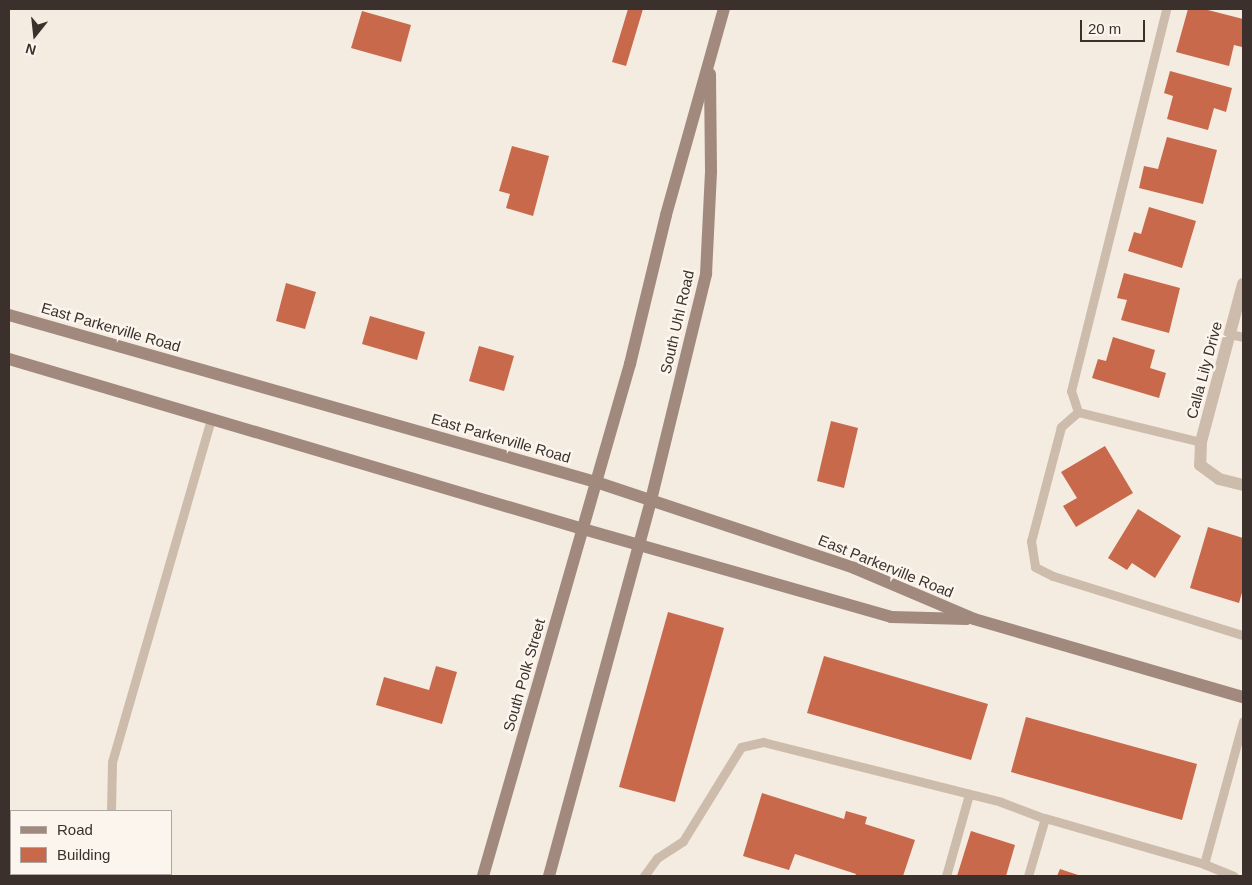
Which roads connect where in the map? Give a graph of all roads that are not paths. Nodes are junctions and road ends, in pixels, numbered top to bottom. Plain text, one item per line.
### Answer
1 (724, 9) edge
2 (1166, 9) edge
3 (710, 59) junction
4 (1243, 284) edge
5 (9, 315) edge
6 (1230, 334) junction
7 (1243, 337) edge
8 (9, 360) edge
9 (1078, 412) junction
10 (210, 419) junction
11 (1201, 442) junction
12 (596, 482) junction
13 (1243, 485) edge
14 (651, 500) junction
15 (583, 529) junction
16 (638, 545) junction
17 (974, 619) junction
18 (1243, 634) edge
19 (1243, 697) edge
20 (1243, 721) edge
21 (969, 794) junction
22 (111, 810) edge
23 (1046, 819) junction
24 (1204, 864) junction
25 (483, 876) edge
26 (549, 876) edge
27 (644, 876) edge
28 (946, 876) edge
29 (1028, 876) edge
30 (1234, 876) edge

1 - 3 main road, South Uhl Road
2 - 9 lane
3 - 12 main road, South Uhl Road
3 - 14 main road, South Uhl Road
4 - 6 street, Calla Lily Drive
5 - 12 main road, East Parkerville Road
6 - 7 lane
6 - 11 street, Calla Lily Drive
8 - 10 main road, East Parkerville Road
9 - 11 lane
9 - 18 lane
10 - 15 main road, East Parkerville Road
10 - 22 lane
11 - 13 street, Calla Lily Drive
12 - 14 main road, East Parkerville Road
12 - 15 main road, South Polk Street
14 - 16 main road
14 - 17 main road, East Parkerville Road
15 - 16 main road, East Parkerville Road
15 - 25 main road, South Polk Street
16 - 17 main road, East Parkerville Road
16 - 26 main road
17 - 19 main road, East Parkerville Road
20 - 24 lane
21 - 23 lane
21 - 27 lane
21 - 28 lane
23 - 24 lane
23 - 29 lane
24 - 30 lane

